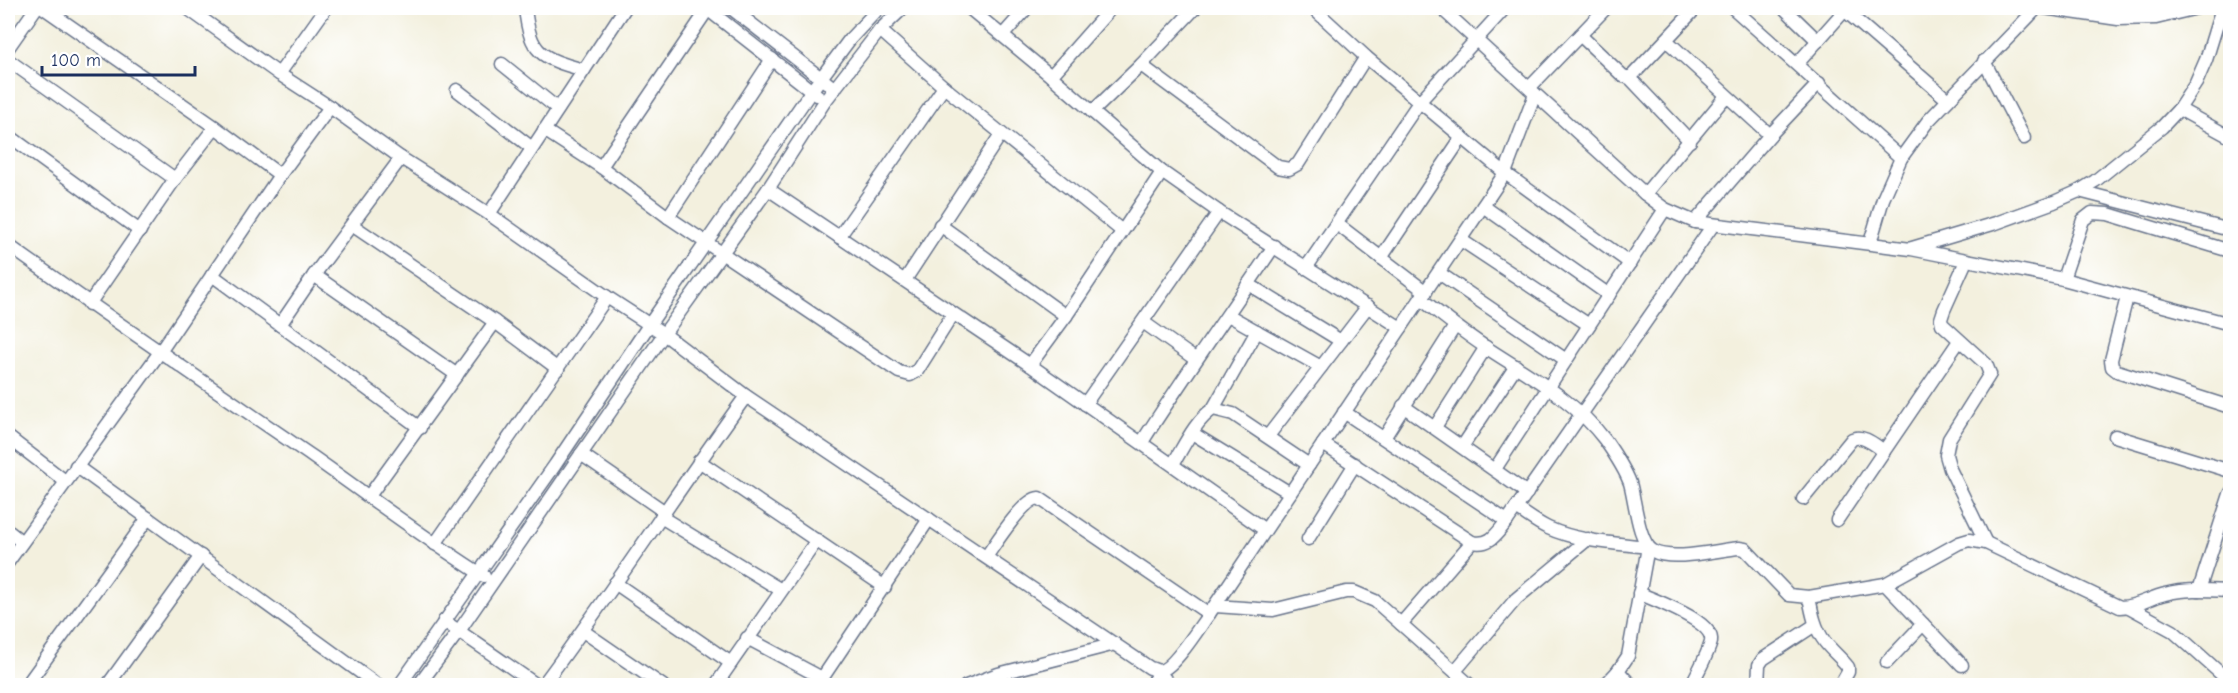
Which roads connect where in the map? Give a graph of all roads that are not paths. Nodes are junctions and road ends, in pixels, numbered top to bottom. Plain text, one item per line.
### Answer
1 (36, 8) edge
2 (44, 8) edge
3 (187, 8) edge
4 (525, 8) edge
5 (625, 8) edge
6 (707, 8) edge
7 (731, 8) edge
8 (879, 8) edge
9 (903, 8) edge
10 (969, 8) edge
11 (1027, 8) edge
12 (1111, 8) edge
13 (1195, 8) edge
14 (1313, 8) edge
15 (1441, 8) edge
16 (1505, 8) edge
17 (1606, 8) edge
18 (1696, 8) edge
19 (1733, 8) edge
20 (1784, 8) edge
21 (2037, 8) edge
22 (2044, 8) edge
23 (2197, 8) edge
24 (2222, 8) edge
25 (1843, 9) edge
26 (746, 12) edge
27 (321, 14) edge
28 (880, 30) junction
29 (1003, 35) junction
30 (1580, 35) junction
31 (1477, 39) junction
32 (1666, 40) junction
33 (1818, 41) junction
34 (8, 48) edge
35 (1366, 57) junction
36 (772, 59) junction
37 (8, 60) edge
38 (1984, 61) junction
39 (502, 64) dead end
40 (1797, 64) junction
41 (1141, 65) junction
42 (584, 70) junction
43 (279, 74) junction
44 (1052, 76) junction
45 (1630, 78) junction
46 (820, 79) junction
47 (1819, 83) junction
48 (944, 87) junction
49 (835, 89) junction
50 (457, 90) dead end
51 (813, 90) junction
52 (1532, 91) junction
53 (1726, 96) junction
54 (1948, 100) junction
55 (1420, 101) junction
56 (825, 102) junction
57 (330, 107) junction
58 (558, 109) junction
59 (2179, 109) junction
60 (1092, 112) junction
61 (215, 127) junction
62 (544, 130) junction
63 (2228, 132) edge
64 (1001, 134) junction
65 (8, 135) edge
66 (1770, 135) junction
67 (1462, 137) junction
68 (2024, 138) dead end
69 (1690, 141) junction
70 (532, 148) junction
71 (401, 158) junction
72 (1901, 158) junction
73 (601, 166) junction
74 (1162, 172) junction
75 (1505, 173) junction
76 (280, 175) junction
77 (175, 179) junction
78 (768, 189) junction
79 (2079, 191) junction
80 (1645, 194) junction
81 (1483, 206) junction
82 (1665, 208) junction
83 (1219, 212) junction
84 (489, 214) junction
85 (668, 217) junction
86 (1695, 222) junction
87 (1337, 224) junction
88 (352, 225) junction
89 (940, 225) junction
90 (1713, 225) junction
91 (2230, 230) edge
92 (140, 231) junction
93 (1122, 231) junction
94 (839, 237) junction
95 (1461, 240) junction
96 (707, 242) junction
97 (1870, 243) junction
98 (8, 245) edge
99 (1274, 246) junction
100 (1911, 249) junction
101 (2230, 251) edge
102 (723, 253) junction
103 (1381, 258) junction
104 (1966, 261) junction
105 (1630, 263) junction
106 (1306, 268) junction
107 (1439, 273) junction
108 (212, 275) junction
109 (314, 275) junction
110 (2063, 279) junction
111 (905, 280) junction
112 (1248, 284) junction
113 (1424, 295) junction
114 (1609, 295) junction
115 (607, 297) junction
116 (2127, 297) junction
117 (89, 304) junction
118 (1368, 306) junction
119 (953, 314) junction
120 (1228, 315) junction
121 (1066, 316) junction
122 (495, 322) junction
123 (1143, 322) junction
124 (2230, 324) edge
125 (649, 325) junction
126 (1589, 325) junction
127 (280, 326) junction
128 (1455, 326) junction
129 (1401, 327) junction
130 (1257, 331) junction
131 (664, 334) junction
132 (1959, 340) junction
133 (1341, 341) junction
134 (1486, 347) junction
135 (160, 352) junction
136 (1195, 359) junction
137 (1566, 360) junction
138 (1030, 365) junction
139 (1516, 366) junction
140 (1321, 367) junction
141 (558, 369) junction
142 (457, 375) junction
143 (1550, 388) junction
144 (746, 396) junction
145 (1085, 404) junction
146 (1403, 406) junction
147 (2230, 407) edge
148 (1213, 409) junction
149 (1344, 412) junction
150 (1581, 414) junction
151 (1435, 427) junction
152 (420, 428) junction
153 (1192, 433) junction
154 (8, 436) edge
155 (1268, 436) junction
156 (2115, 436) dead end
157 (1384, 438) junction
158 (1142, 442) junction
159 (1323, 444) junction
160 (1462, 447) junction
161 (1884, 451) junction
162 (580, 454) junction
163 (699, 461) junction
164 (1173, 464) junction
165 (1355, 464) junction
166 (1309, 465) junction
167 (76, 466) junction
168 (1495, 469) junction
169 (2230, 471) edge
170 (65, 480) junction
171 (1290, 493) junction
172 (1527, 493) junction
173 (2230, 494) edge
174 (369, 496) junction
175 (1803, 499) dead end
176 (1516, 508) junction
177 (663, 515) junction
178 (148, 518) junction
179 (929, 519) junction
180 (1837, 520) dead end
181 (1507, 521) junction
182 (1265, 530) junction
183 (8, 531) edge
184 (1308, 539) dead end
185 (1588, 539) junction
186 (817, 540) junction
187 (22, 542) junction
188 (1472, 542) junction
189 (1986, 543) junction
190 (435, 544) junction
191 (1648, 547) junction
192 (201, 556) junction
193 (986, 557) junction
194 (8, 562) edge
195 (478, 572) junction
196 (492, 581) junction
197 (615, 583) junction
198 (1885, 584) junction
199 (885, 587) junction
200 (781, 590) junction
201 (2199, 590) junction
202 (2230, 591) edge
203 (1639, 593) junction
204 (1809, 597) junction
205 (2129, 607) junction
206 (1212, 610) junction
207 (444, 621) junction
208 (1401, 624) junction
209 (1923, 624) junction
210 (1815, 625) junction
211 (459, 631) junction
212 (583, 631) junction
213 (747, 638) junction
214 (1115, 644) junction
215 (1887, 662) dead end
216 (731, 663) junction
217 (1962, 664) dead end
218 (1159, 671) junction
219 (1455, 671) junction
220 (1618, 671) junction
221 (820, 682) edge
222 (2230, 682) edge
223 (26, 686) edge
224 (107, 686) edge
225 (379, 686) edge
226 (399, 686) edge
227 (418, 686) edge
228 (540, 686) edge
229 (663, 686) edge
230 (715, 686) edge
231 (966, 686) edge
232 (1152, 686) edge
233 (1170, 686) edge
234 (1471, 686) edge
235 (1604, 686) edge
236 (1632, 686) edge
237 (1691, 686) edge
238 (1758, 686) edge
239 (1840, 686) edge

1 - 34 street
2 - 61 street
3 - 43 street
4 - 42 street
5 - 42 street
6 - 36 street
6 - 73 street
7 - 26 street
8 - 46 street
9 - 28 street
10 - 29 street
11 - 29 street
12 - 44 street
13 - 41 street
14 - 35 street
15 - 31 street
16 - 31 street
17 - 30 street
18 - 32 street
19 - 40 street
20 - 33 street
21 - 38 street
22 - 23 street
24 - 59 street
25 - 33 street
25 - 54 street
26 - 46 street
27 - 43 street
28 - 48 street
28 - 49 street
29 - 44 street
30 - 45 street
30 - 52 street
31 - 52 street
31 - 55 street
32 - 45 street
32 - 53 street
33 - 40 street
35 - 41 street
35 - 55 street
36 - 51 street
36 - 85 street
37 - 77 street
38 - 54 street
38 - 68 street
39 - 58 street
40 - 47 street
41 - 60 street
42 - 58 street
43 - 57 street
44 - 60 street
45 - 69 street
46 - 49 street
46 - 51 street
47 - 66 street
47 - 72 street
48 - 64 street
48 - 94 street
49 - 56 street
50 - 70 street
51 - 56 street
51 - 96 street
52 - 75 street
52 - 80 street
53 - 66 street
53 - 69 street
54 - 72 street
55 - 67 street
55 - 87 street
56 - 78 street
57 - 71 street
57 - 76 street
58 - 62 street
59 - 63 street
59 - 79 street
60 - 74 street
61 - 76 street
61 - 77 street
62 - 70 street
62 - 73 street
64 - 89 street
64 - 93 street
65 - 92 street
66 - 86 street
67 - 75 street
67 - 103 street
69 - 80 street
70 - 84 street
71 - 84 street
71 - 88 street
72 - 97 street
73 - 85 street
74 - 83 street
74 - 93 street
75 - 81 street
75 - 105 street
76 - 108 street
77 - 92 street
78 - 94 street
78 - 102 street
79 - 91 street
79 - 100 street
80 - 82 street
81 - 95 street
81 - 114 street
82 - 86 street
82 - 105 street
83 - 99 street
83 - 123 street
84 - 115 street
85 - 96 street
86 - 90 street
87 - 103 street
87 - 106 street
88 - 109 street
88 - 122 street
89 - 111 street
89 - 121 street
90 - 97 street
90 - 150 street
92 - 117 street
93 - 121 street
94 - 111 street
95 - 107 street
95 - 126 street
96 - 102 street
96 - 125 street
97 - 100 street
98 - 117 street
99 - 106 street
99 - 112 street
100 - 104 street
101 - 110 street
102 - 119 street
102 - 131 street
103 - 113 street
104 - 110 street
104 - 132 street
105 - 114 street
106 - 118 street
107 - 113 street
107 - 137 street
108 - 127 street
108 - 135 street
109 - 127 street
109 - 142 street
110 - 116 street
111 - 119 street
112 - 120 street
112 - 133 street
113 - 128 street
113 - 129 street
114 - 126 street
115 - 125 street
115 - 141 street
116 - 124 street
116 - 147 street
117 - 135 street
118 - 129 street
118 - 133 street
119 - 138 street
120 - 130 street
120 - 136 street
121 - 138 street
122 - 141 street
122 - 142 street
123 - 136 street
123 - 145 street
125 - 131 street
125 - 195 street
126 - 137 street
127 - 152 street
128 - 134 street
128 - 146 street
129 - 149 street
130 - 140 street
130 - 148 street
131 - 144 street
131 - 162 street
132 - 161 street
132 - 189 street
133 - 140 street
134 - 139 street
134 - 151 street
135 - 167 street
135 - 174 street
136 - 158 street
137 - 143 street
138 - 145 street
139 - 143 street
139 - 160 street
140 - 155 street
141 - 190 street
142 - 152 street
143 - 150 street
143 - 168 street
144 - 163 street
144 - 179 street
145 - 158 street
146 - 151 street
146 - 157 street
148 - 153 street
148 - 155 street
149 - 157 street
149 - 159 street
150 - 172 street
150 - 191 street
151 - 160 street
152 - 174 street
153 - 164 street
153 - 171 street
154 - 170 street
155 - 166 street
156 - 169 street
157 - 181 street
158 - 164 street
159 - 165 street
159 - 166 street
160 - 168 street
161 - 175 street
161 - 180 street
162 - 177 street
162 - 196 street
163 - 177 street
163 - 186 street
164 - 182 street
165 - 184 street
165 - 188 street
166 - 171 street
167 - 170 street
167 - 178 street
168 - 172 street
170 - 187 street
171 - 182 street
172 - 176 street
173 - 201 street
174 - 190 street
176 - 181 street
176 - 185 street
177 - 197 street
177 - 200 street
178 - 192 street
178 - 223 street
179 - 193 street
179 - 199 street
181 - 188 street
182 - 206 street
183 - 187 street
185 - 191 street
185 - 219 street
186 - 199 street
186 - 200 street
187 - 194 street
188 - 208 street
189 - 198 street
189 - 205 street
190 - 195 street
191 - 203 street
191 - 204 street
192 - 224 street
192 - 225 street
193 - 206 street
193 - 214 street
195 - 196 street
195 - 207 street
196 - 211 street
197 - 212 street
197 - 216 street
198 - 204 street
198 - 209 street
199 - 221 street
200 - 213 street
201 - 202 street
201 - 205 street
203 - 220 street
203 - 237 street
204 - 210 street
205 - 222 street
206 - 208 street
206 - 218 street
207 - 211 street
207 - 226 street
208 - 219 street
209 - 215 street
209 - 217 street
210 - 238 street
210 - 239 street
211 - 227 street
211 - 228 street
212 - 228 street
212 - 229 street
213 - 216 street
213 - 221 street
214 - 218 street
214 - 231 street
216 - 230 street
218 - 232 street
218 - 233 street
219 - 234 street
220 - 235 street
220 - 236 street

